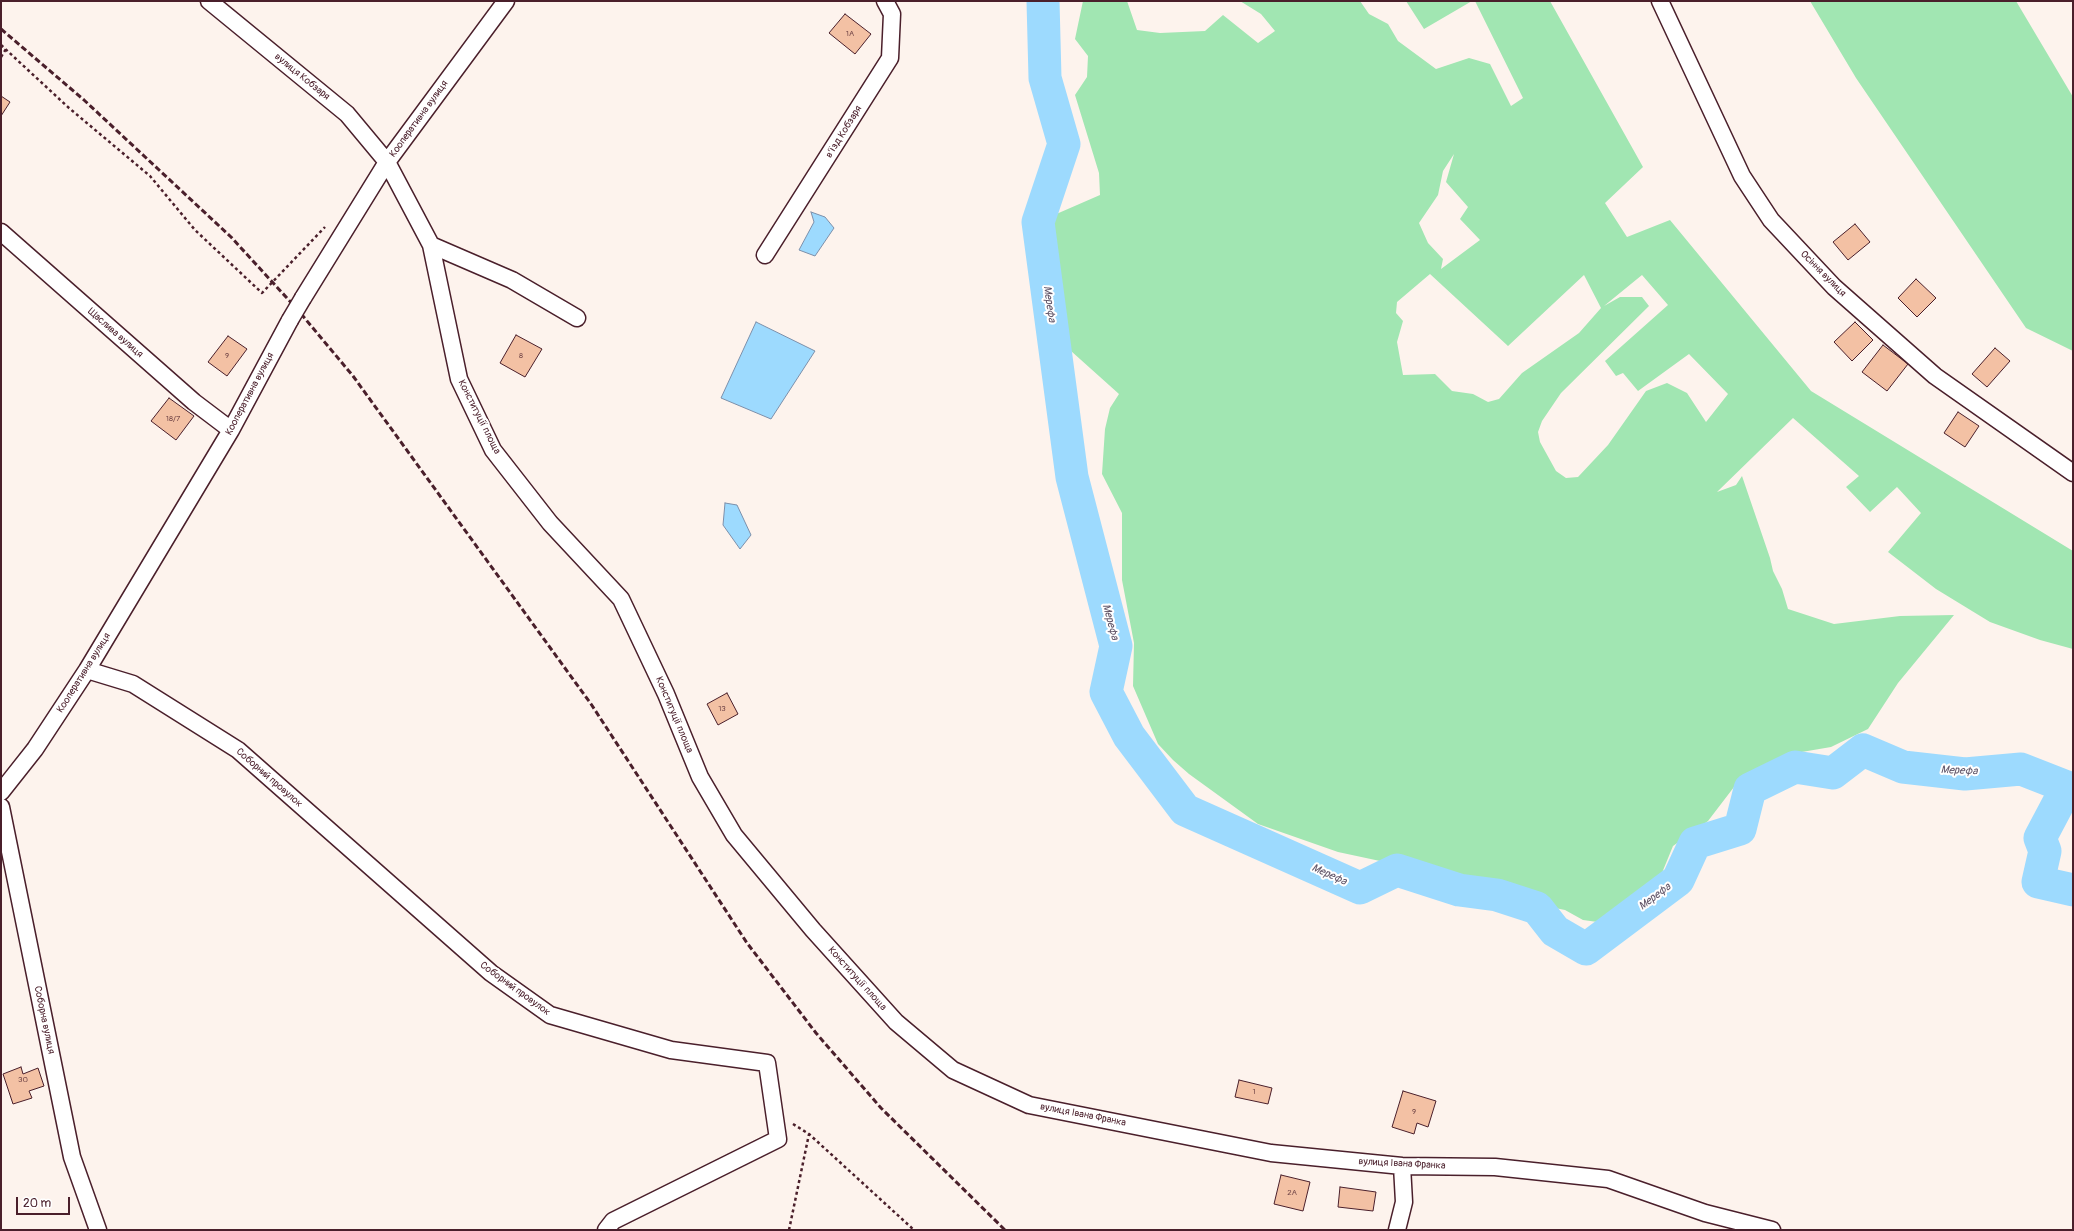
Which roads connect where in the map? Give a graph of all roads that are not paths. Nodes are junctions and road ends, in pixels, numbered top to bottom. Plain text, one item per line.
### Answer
1 (209, 1) edge
2 (506, 1) edge
3 (885, 1) edge
4 (1660, 1) edge
5 (387, 162) junction
6 (1, 232) edge
7 (431, 245) junction
8 (766, 255) dead end
9 (577, 318) dead end
10 (231, 430) junction
11 (2073, 474) edge
12 (87, 670) junction
13 (1, 792) edge
14 (1, 807) edge
15 (1030, 1104) joint
16 (1402, 1166) junction
17 (98, 1230) edge
18 (606, 1230) edge
19 (1397, 1230) edge
20 (1772, 1230) edge

1 - 5 street, вулиця Кобзаря
2 - 5 street, Кооперативна вулиця
3 - 8 street, в’їзд Кобзаря
4 - 11 street, Осіння вулиця
5 - 7 street, вулиця Кобзаря
5 - 10 street, Кооперативна вулиця, bridge
6 - 10 street, Щаслива вулиця
7 - 9 street
7 - 15 street, Конституції площа
10 - 12 street, Кооперативна вулиця
12 - 13 street, Кооперативна вулиця
12 - 18 street, Соборний провулок
14 - 17 street, Соборна вулиця
15 - 16 street, вулиця Івана Франка
16 - 19 street
16 - 20 street, вулиця Івана Франка

